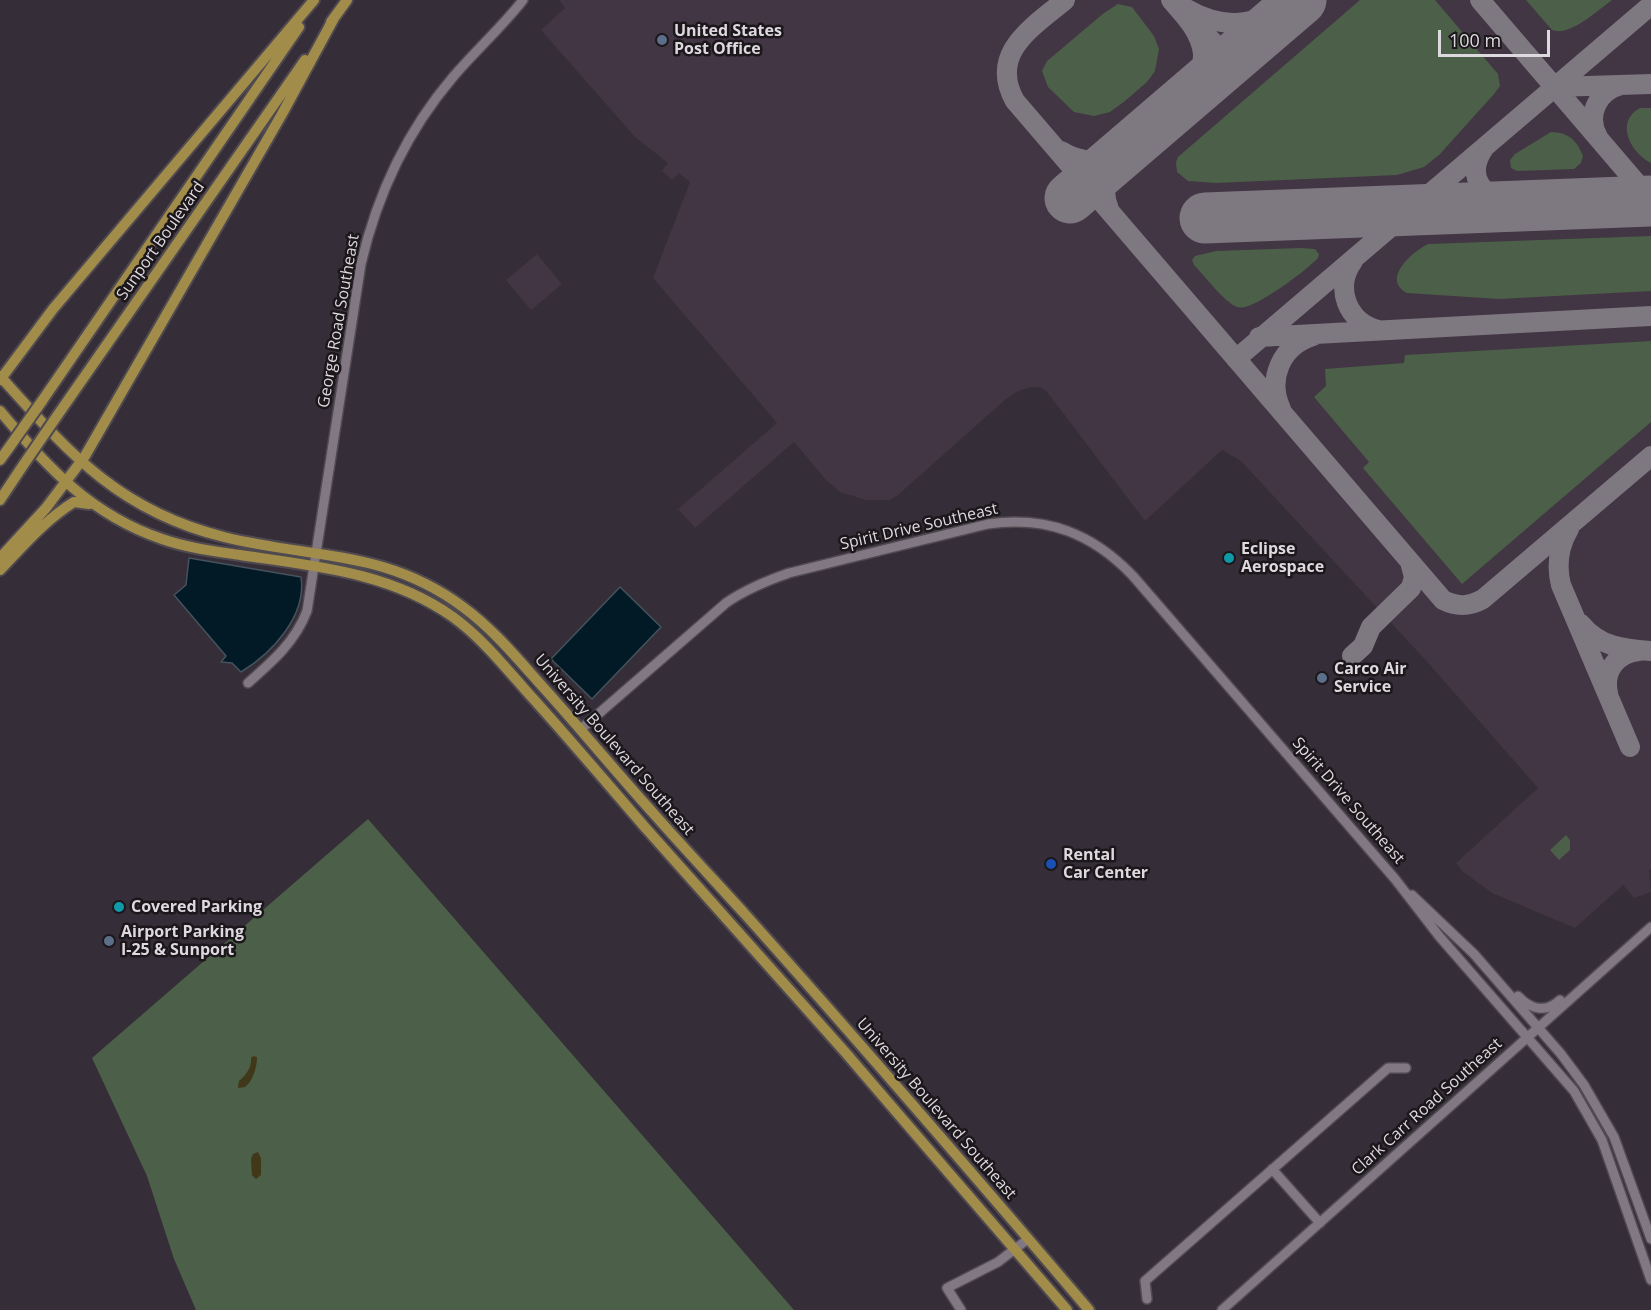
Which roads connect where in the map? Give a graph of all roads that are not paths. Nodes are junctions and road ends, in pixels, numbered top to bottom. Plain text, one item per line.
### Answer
1 (316, 0) edge
2 (347, 0) edge
3 (524, 0) edge
4 (334, 18) junction
5 (0, 378) edge
6 (0, 411) edge
7 (0, 460) edge
8 (81, 462) junction
9 (65, 482) junction
10 (0, 500) edge
11 (102, 510) junction
12 (317, 552) junction
13 (0, 558) edge
14 (315, 566) junction
15 (0, 570) edge
16 (248, 683) dead end
17 (581, 729) junction
18 (570, 739) junction
19 (1395, 879) junction
20 (1651, 927) edge
21 (1474, 954) junction
22 (1599, 973) junction
23 (1538, 1028) junction
24 (1527, 1037) junction
25 (1406, 1068) dead end
26 (1272, 1169) junction
27 (1320, 1223) junction
28 (1028, 1239) junction
29 (1651, 1239) edge
30 (1015, 1250) junction
31 (1651, 1280) edge
32 (1147, 1299) dead end
33 (961, 1310) edge
34 (1067, 1310) edge
35 (1089, 1310) edge
36 (1222, 1310) edge

1 - 5 main road
1 - 7 main road, Sunport Boulevard, bridge
2 - 4 main road, Sunport Boulevard
3 - 12 street, George Road Southeast
4 - 8 main road
4 - 10 main road, Sunport Boulevard, bridge
5 - 8 main road, University Boulevard Southeast
6 - 9 main road, University Boulevard Southeast
8 - 9 main road
8 - 12 main road, University Boulevard Southeast
9 - 11 main road, University Boulevard Southeast
9 - 13 main road
11 - 14 main road, University Boulevard Southeast
11 - 15 main road
12 - 14 street, George Road Southeast
12 - 17 main road, University Boulevard Southeast
14 - 16 street, George Road Southeast
14 - 18 main road, University Boulevard Southeast
17 - 18 main road, Spirit Drive Southeast
17 - 19 street, Spirit Drive Southeast
17 - 28 main road, University Boulevard Southeast
18 - 30 main road, University Boulevard Southeast
19 - 21 street
19 - 24 street
20 - 22 street, Clark Carr Road Southeast
21 - 22 street
21 - 23 street
22 - 23 street, Clark Carr Road Southeast
23 - 24 street, Clark Carr Road Southeast
23 - 29 street
24 - 27 street, Clark Carr Road Southeast
24 - 31 street
25 - 26 street
26 - 27 street
26 - 32 street
27 - 36 street, Clark Carr Road Southeast
28 - 30 street
28 - 35 main road, University Boulevard Southeast
30 - 33 street
30 - 34 main road, University Boulevard Southeast

